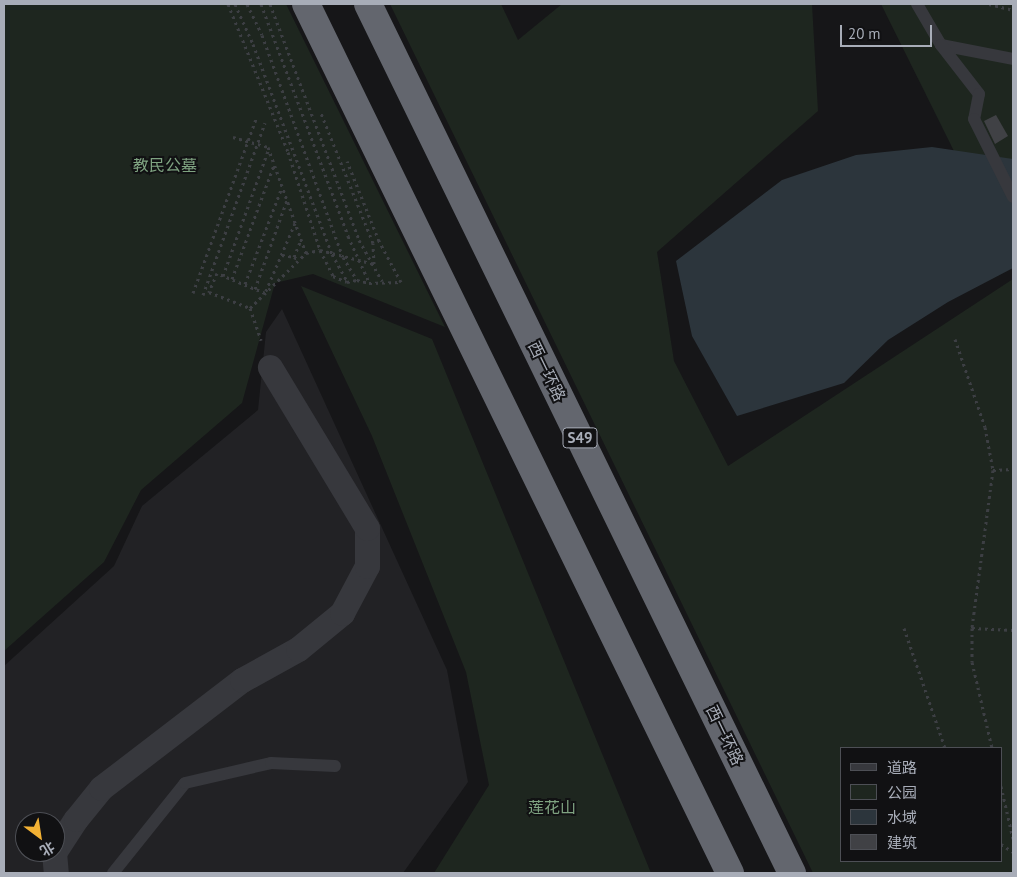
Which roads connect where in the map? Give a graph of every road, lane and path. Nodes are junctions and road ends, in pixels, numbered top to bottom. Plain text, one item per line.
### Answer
1 (228, 4) edge
2 (235, 4) edge
3 (247, 4) edge
4 (261, 4) edge
5 (270, 4) edge
6 (306, 4) edge
7 (368, 4) edge
8 (916, 4) edge
9 (989, 4) edge
10 (1013, 10) edge
11 (941, 45) junction
12 (1013, 59) edge
13 (321, 113) dead end
14 (256, 119) dead end
15 (265, 123) dead end
16 (233, 137) dead end
17 (248, 141) junction
18 (257, 144) junction
19 (269, 151) junction
20 (343, 152) dead end
21 (274, 166) junction
22 (282, 186) junction
23 (1013, 196) edge
24 (287, 200) junction
25 (295, 224) junction
26 (301, 240) junction
27 (320, 250) junction
28 (306, 253) junction
29 (332, 254) junction
30 (282, 255) junction
31 (294, 257) junction
32 (344, 257) junction
33 (299, 260) junction
34 (360, 262) junction
35 (374, 264) junction
36 (276, 268) junction
37 (287, 272) junction
38 (223, 276) junction
39 (272, 278) junction
40 (232, 279) junction
41 (279, 280) junction
42 (356, 280) junction
43 (382, 281) junction
44 (347, 282) junction
45 (370, 283) junction
46 (245, 284) junction
47 (255, 289) junction
48 (205, 292) junction
49 (193, 293) dead end
50 (265, 293) junction
51 (250, 308) junction
52 (955, 339) dead end
53 (270, 367) joint
54 (1013, 469) edge
55 (993, 470) junction
56 (904, 628) dead end
57 (972, 628) junction
58 (1013, 630) edge
59 (945, 747) edge
60 (992, 747) edge
61 (335, 766) dead end
62 (1002, 790) edge
63 (65, 836) edge
64 (1013, 839) edge
65 (1002, 845) edge
66 (1013, 852) edge
67 (113, 873) edge
68 (730, 873) edge
69 (792, 873) edge

1 - 27 path
2 - 29 path
3 - 32 path
4 - 34 path
5 - 35 path
6 - 68 highway
7 - 69 highway, 西一环路 / S49
8 - 11 lane
9 - 10 path
11 - 12 lane
11 - 23 lane
13 - 35 path
14 - 17 path
15 - 18 path
16 - 17 path
17 - 18 path
17 - 49 path
18 - 19 path
18 - 48 path
19 - 21 path
19 - 38 path
20 - 43 path
21 - 22 path
21 - 40 path
22 - 24 path
22 - 46 path
24 - 25 path
24 - 47 path
25 - 26 path
25 - 30 path
26 - 28 path
26 - 31 path
27 - 28 path
27 - 29 path
27 - 44 path
28 - 33 path
29 - 32 path
29 - 44 path
30 - 31 path
30 - 36 path
31 - 33 path
32 - 34 path
32 - 42 path
33 - 37 path
34 - 35 path
34 - 45 path
35 - 43 path
36 - 37 path
36 - 39 path
37 - 41 path
38 - 40 path
38 - 48 path
39 - 41 path
39 - 50 path
40 - 46 path
41 - 50 path
42 - 44 path
42 - 45 path
43 - 45 path
46 - 47 path
47 - 50 path
48 - 51 path
50 - 51 path
51 - 53 path
52 - 55 path
53 - 63 street
54 - 55 path
55 - 57 path
56 - 59 path
57 - 58 path
57 - 60 path
61 - 67 lane
62 - 64 path
65 - 66 path

